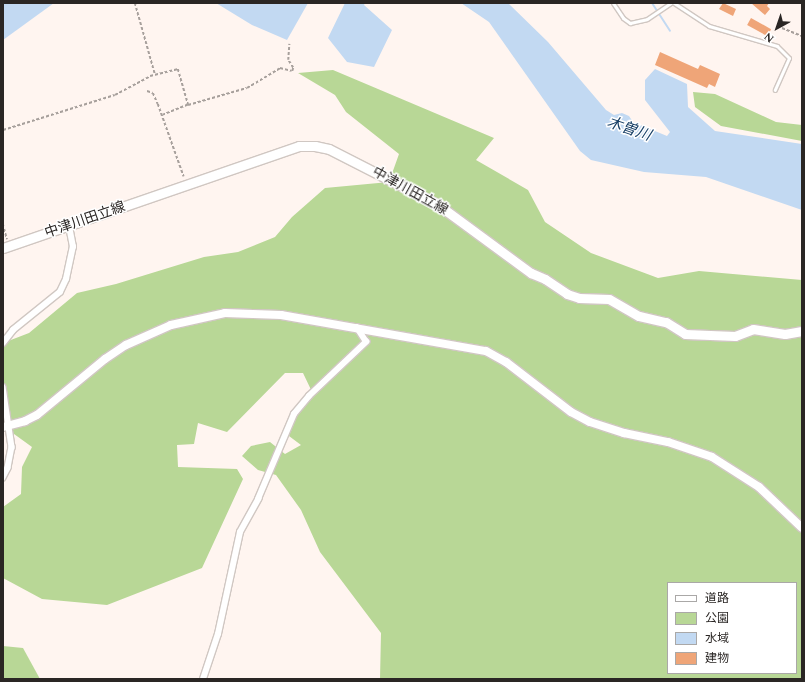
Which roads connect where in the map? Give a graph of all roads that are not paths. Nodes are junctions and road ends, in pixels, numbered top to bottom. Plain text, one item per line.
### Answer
1 (613, 3) edge
2 (671, 4) edge
3 (775, 90) dead end
4 (69, 226) junction
5 (6, 247) edge
6 (357, 327) junction
7 (802, 331) edge
8 (3, 343) edge
9 (3, 387) edge
10 (6, 426) edge
11 (3, 478) edge
12 (802, 528) edge
13 (203, 679) edge

1 - 2 lane
2 - 3 lane
4 - 5 main road, 中津川田立線
4 - 7 main road, 中津川田立線
4 - 8 street
6 - 10 street
6 - 12 street
6 - 13 street
9 - 10 street
10 - 11 street

